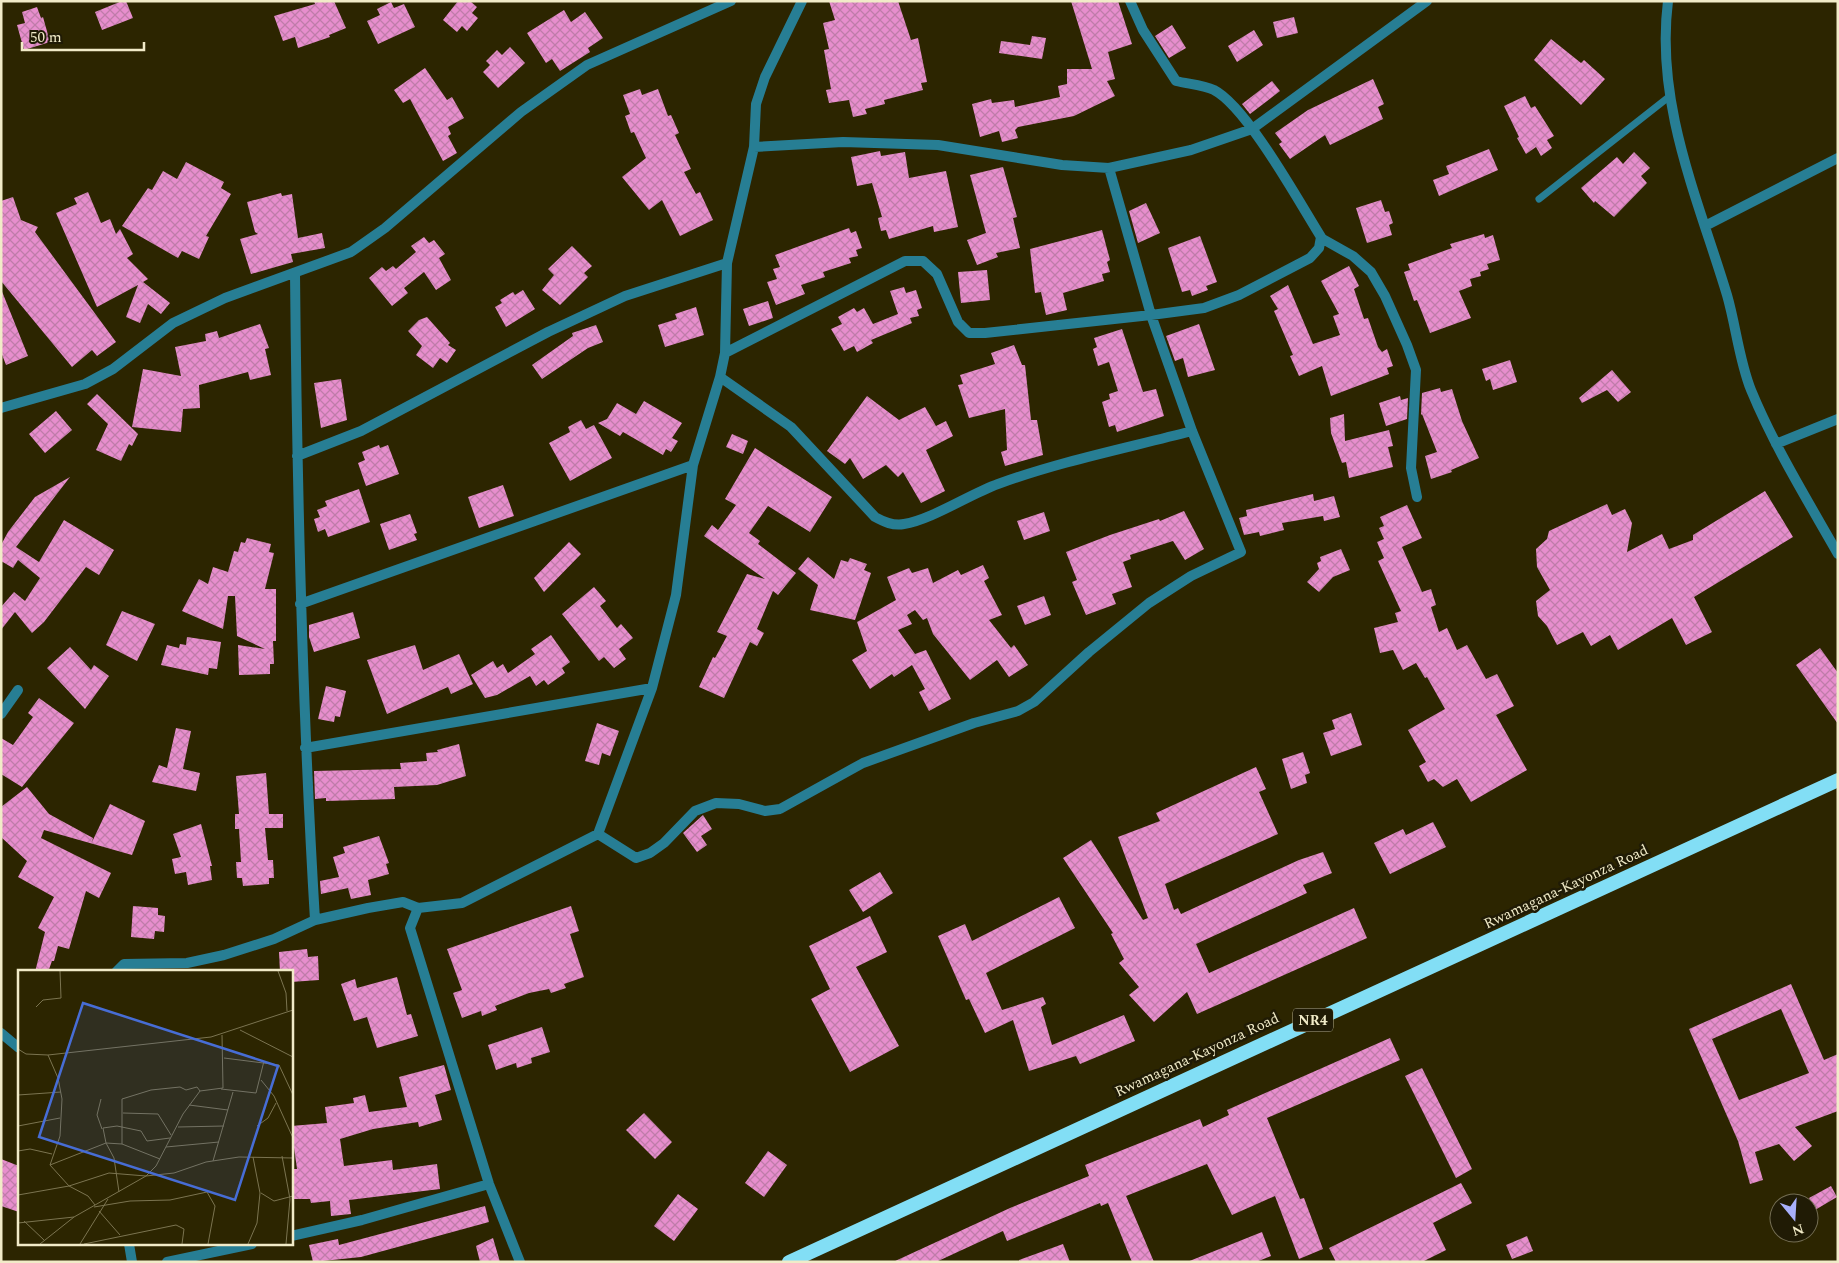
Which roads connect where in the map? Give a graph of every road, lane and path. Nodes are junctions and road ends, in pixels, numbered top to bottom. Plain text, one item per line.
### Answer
1 (731, 1) edge
2 (802, 1) edge
3 (1130, 1) edge
4 (1427, 1) edge
5 (1668, 1) edge
6 (1670, 96) junction
7 (1252, 129) junction
8 (754, 147) junction
9 (1838, 158) edge
10 (1109, 168) junction
11 (1540, 199) dead end
12 (1705, 226) junction
13 (1321, 238) junction
14 (727, 263) junction
15 (296, 273) junction
16 (1151, 315) junction
17 (725, 354) junction
18 (720, 377) junction
19 (1, 408) edge
20 (1838, 419) edge
21 (1192, 431) junction
22 (1776, 444) junction
23 (297, 456) junction
24 (693, 465) junction
25 (1417, 497) dead end
26 (1838, 554) edge
27 (300, 604) junction
28 (652, 688) junction
29 (18, 690) dead end
30 (1, 714) edge
31 (305, 748) junction
32 (1838, 780) edge
33 (598, 834) junction
34 (418, 908) junction
35 (315, 920) junction
36 (118, 970) edge
37 (1, 1033) edge
38 (18, 1047) edge
39 (489, 1184) junction
40 (292, 1236) edge
41 (130, 1246) edge
42 (243, 1246) edge
43 (132, 1262) edge
44 (167, 1262) edge
45 (520, 1262) edge
46 (789, 1262) edge

1 - 15 street
2 - 8 street
3 - 7 street
4 - 7 street
5 - 6 street
6 - 11 lane
6 - 12 street
7 - 10 street
7 - 13 street
8 - 10 street
8 - 14 street
9 - 12 street
10 - 16 street
12 - 22 street
13 - 16 street
13 - 25 street
14 - 17 street
14 - 23 street
15 - 19 street
15 - 23 street
16 - 17 street
16 - 21 street
17 - 18 street
18 - 21 street
18 - 24 street
20 - 22 street
21 - 33 street
22 - 26 street
23 - 27 street
24 - 27 street
24 - 28 street
27 - 31 street
28 - 31 street
28 - 33 street
29 - 30 street
31 - 35 street
32 - 46 highway, Rwamagana-Kayonza Road / NR4
33 - 34 street
34 - 35 street
34 - 39 street
35 - 36 street
37 - 38 street
39 - 40 street
39 - 45 street
41 - 43 street
42 - 44 street

